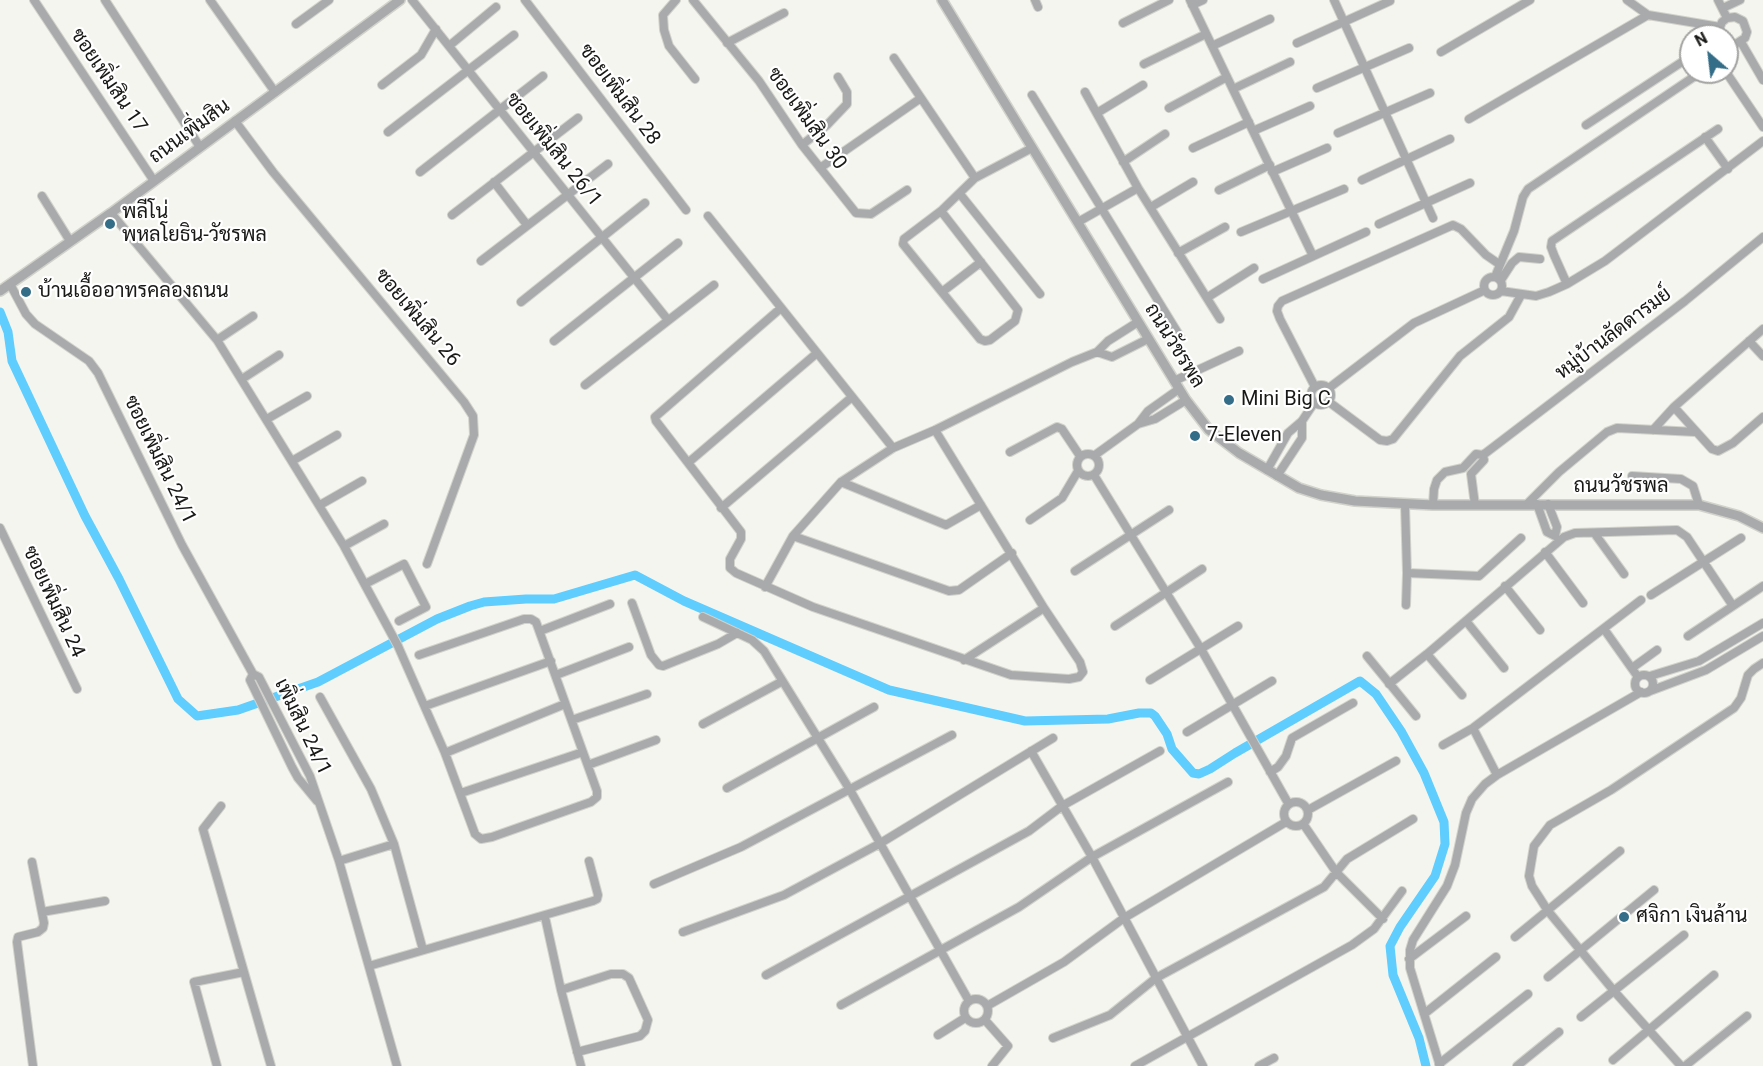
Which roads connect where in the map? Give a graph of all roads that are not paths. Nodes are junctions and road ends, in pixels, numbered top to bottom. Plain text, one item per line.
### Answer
1 (34, 0) edge
2 (105, 0) edge
3 (210, 0) edge
4 (329, 0) edge
5 (400, 0) edge
6 (412, 0) edge
7 (525, 0) edge
8 (676, 0) edge
9 (942, 0) edge
10 (1169, 0) edge
11 (1203, 0) edge
12 (1334, 0) edge
13 (1530, 0) edge
14 (1627, 0) edge
15 (1718, 0) edge
16 (1740, 0) edge
17 (696, 1) edge
18 (1390, 1) edge
19 (1191, 2) edge
20 (496, 7) dead end
21 (1723, 8) junction
22 (784, 13) dead end
23 (1648, 15) junction
24 (1727, 18) junction
25 (1270, 19) dead end
26 (1344, 22) junction
27 (1123, 23) dead end
28 (296, 24) dead end
29 (1686, 24) edge
30 (1722, 24) edge
31 (436, 29) junction
32 (1206, 34) junction
33 (514, 35) dead end
34 (1741, 42) joint
35 (727, 43) junction
36 (1297, 43) dead end
37 (449, 46) junction
38 (1212, 46) junction
39 (1409, 48) dead end
40 (1441, 52) dead end
41 (894, 58) dead end
42 (1290, 62) dead end
43 (1144, 64) dead end
44 (1679, 64) edge
45 (1365, 68) junction
46 (468, 70) junction
47 (1762, 74) edge
48 (543, 76) dead end
49 (838, 77) dead end
50 (1227, 77) junction
51 (695, 79) dead end
52 (1143, 84) dead end
53 (1683, 84) edge
54 (1734, 84) edge
55 (382, 85) dead end
56 (1317, 88) dead end
57 (1233, 89) junction
58 (275, 92) junction
59 (1084, 92) dead end
60 (1430, 93) dead end
61 (1032, 95) dead end
62 (921, 98) junction
63 (1310, 106) dead end
64 (1168, 108) dead end
65 (500, 110) junction
66 (1097, 113) junction
67 (1386, 113) junction
68 (579, 117) dead end
69 (1468, 119) dead end
70 (235, 121) junction
71 (1586, 125) dead end
72 (1251, 126) junction
73 (1763, 127) edge
74 (1718, 129) dead end
75 (388, 132) dead end
76 (1338, 133) dead end
77 (1165, 134) dead end
78 (1705, 137) junction
79 (1449, 139) dead end
80 (1763, 141) edge
81 (802, 145) junction
82 (200, 147) junction
83 (1032, 148) junction
84 (1193, 148) dead end
85 (1327, 148) dead end
86 (534, 152) junction
87 (1406, 158) junction
88 (1123, 162) junction
89 (608, 164) dead end
90 (820, 168) junction
91 (1271, 169) junction
92 (1728, 169) junction
93 (420, 172) dead end
94 (975, 178) junction
95 (1362, 180) dead end
96 (154, 181) junction
97 (494, 182) junction
98 (1193, 182) dead end
99 (1470, 183) dead end
100 (1138, 188) junction
101 (1344, 189) dead end
102 (907, 190) dead end
103 (1219, 190) dead end
104 (568, 194) junction
105 (960, 194) junction
106 (42, 196) dead end
107 (1425, 201) junction
108 (645, 203) dead end
109 (1151, 207) junction
110 (1102, 209) junction
111 (686, 210) dead end
112 (941, 211) junction
113 (1291, 211) junction
114 (111, 213) junction
115 (452, 215) dead end
116 (708, 216) dead end
117 (1433, 218) dead end
118 (1078, 222) junction
119 (1379, 224) dead end
120 (527, 225) junction
121 (1225, 227) dead end
122 (1241, 232) dead end
123 (1366, 232) dead end
124 (1763, 237) edge
125 (602, 238) junction
126 (70, 241) junction
127 (678, 243) dead end
128 (1178, 253) junction
129 (1313, 256) junction
130 (1540, 259) dead end
131 (481, 261) dead end
132 (981, 262) junction
133 (1499, 264) junction
134 (1254, 268) dead end
135 (1498, 278) junction
136 (635, 279) junction
137 (1263, 279) dead end
138 (10, 284) junction
139 (1567, 284) junction
140 (714, 285) dead end
141 (1, 290) edge
142 (1485, 290) junction
143 (1501, 291) junction
144 (942, 292) junction
145 (1040, 294) dead end
146 (1521, 295) junction
147 (1208, 297) junction
148 (521, 302) dead end
149 (781, 308) junction
150 (253, 316) dead end
151 (1220, 319) dead end
152 (668, 320) junction
153 (1138, 322) junction
154 (1763, 329) edge
155 (1181, 338) dead end
156 (1148, 339) junction
157 (217, 340) junction
158 (554, 341) dead end
159 (1749, 341) junction
160 (1239, 351) dead end
161 (1097, 352) junction
162 (817, 353) junction
163 (279, 355) dead end
164 (1763, 356) edge
165 (243, 379) junction
166 (585, 385) dead end
167 (1177, 385) junction
168 (1315, 387) junction
169 (1329, 388) junction
170 (308, 396) dead end
171 (852, 397) junction
172 (1186, 400) junction
173 (1329, 402) junction
174 (1314, 403) junction
175 (1674, 407) junction
176 (1763, 417) edge
177 (267, 419) junction
178 (1302, 421) junction
179 (1138, 424) junction
180 (935, 430) junction
181 (1653, 430) junction
182 (1695, 432) junction
183 (337, 435) dead end
184 (892, 448) junction
185 (1010, 452) dead end
186 (1483, 454) junction
187 (1095, 455) junction
188 (1080, 456) junction
189 (292, 461) junction
190 (689, 462) junction
191 (1462, 468) junction
192 (1267, 470) junction
193 (1078, 471) junction
194 (1471, 474) junction
195 (1094, 475) junction
196 (1277, 476) junction
197 (1632, 476) dead end
198 (362, 481) dead end
199 (841, 483) junction
200 (1405, 504) junction
201 (1532, 504) junction
202 (1548, 504) junction
203 (320, 505) junction
204 (981, 505) junction
205 (1433, 505) junction
206 (1475, 505) junction
207 (1699, 505) junction
208 (721, 508) junction
209 (1169, 510) dead end
210 (1030, 520) dead end
211 (384, 524) dead end
212 (0, 528) edge
213 (1763, 528) edge
214 (1594, 534) junction
215 (1131, 535) junction
216 (793, 536) junction
217 (1521, 537) dead end
218 (1741, 538) dead end
219 (1556, 539) junction
220 (344, 546) junction
221 (1545, 552) junction
222 (1012, 553) junction
223 (1705, 562) junction
224 (427, 564) dead end
225 (1202, 569) dead end
226 (1075, 571) dead end
227 (1407, 573) junction
228 (1624, 574) dead end
229 (365, 584) junction
230 (1505, 586) junction
231 (1763, 586) edge
232 (765, 587) junction
233 (1167, 592) junction
234 (1651, 595) dead end
235 (1641, 600) dead end
236 (632, 603) dead end
237 (1583, 603) dead end
238 (610, 604) dead end
239 (1406, 605) dead end
240 (1733, 606) junction
241 (1044, 608) junction
242 (703, 617) dead end
243 (399, 621) dead end
244 (1466, 621) junction
245 (1763, 623) edge
246 (1115, 626) dead end
247 (1238, 626) dead end
248 (1604, 629) junction
249 (1540, 630) dead end
250 (540, 631) junction
251 (737, 633) junction
252 (1688, 636) dead end
253 (1763, 636) edge
254 (629, 647) dead end
255 (1201, 649) junction
256 (1657, 650) dead end
257 (1427, 654) junction
258 (420, 655) dead end
259 (1367, 656) dead end
260 (964, 660) junction
261 (551, 661) junction
262 (1763, 663) edge
263 (1504, 668) dead end
264 (1632, 668) junction
265 (253, 674) junction
266 (556, 675) junction
267 (1650, 676) junction
268 (1638, 677) junction
269 (1150, 680) dead end
270 (1272, 681) dead end
271 (781, 682) junction
272 (1389, 684) junction
273 (77, 689) dead end
274 (1646, 692) junction
275 (647, 694) dead end
276 (1462, 695) dead end
277 (320, 697) dead end
278 (1353, 703) dead end
279 (565, 704) junction
280 (1232, 705) junction
281 (425, 706) junction
282 (874, 708) dead end
283 (1416, 716) dead end
284 (572, 720) junction
285 (703, 724) dead end
286 (1473, 728) junction
287 (1187, 732) dead end
288 (952, 735) dead end
289 (818, 738) junction
290 (1053, 738) dead end
291 (656, 740) dead end
292 (1443, 745) dead end
293 (1031, 751) junction
294 (1160, 751) dead end
295 (583, 752) junction
296 (445, 753) junction
297 (1396, 760) dead end
298 (588, 765) junction
299 (1270, 772) junction
300 (1497, 775) junction
301 (1228, 782) dead end
302 (727, 788) dead end
303 (850, 790) junction
304 (461, 793) junction
305 (1288, 803) junction
306 (320, 804) junction
307 (221, 806) dead end
308 (1062, 806) junction
309 (1308, 810) junction
310 (1413, 819) dead end
311 (1286, 822) junction
312 (1304, 825) junction
313 (394, 844) junction
314 (879, 844) junction
315 (1620, 851) dead end
316 (1092, 857) junction
317 (32, 861) dead end
318 (339, 861) junction
319 (589, 861) dead end
320 (1336, 872) junction
321 (654, 884) dead end
322 (1654, 890) dead end
323 (1402, 891) dead end
324 (909, 896) junction
325 (105, 901) dead end
326 (1548, 911) junction
327 (42, 912) junction
328 (1466, 916) dead end
329 (545, 917) junction
330 (1124, 918) junction
331 (1383, 919) junction
332 (682, 932) dead end
333 (1684, 935) dead end
334 (1515, 937) dead end
335 (423, 950) junction
336 (1581, 950) junction
337 (940, 952) junction
338 (1496, 957) dead end
339 (1409, 959) junction
340 (369, 966) junction
341 (244, 972) junction
342 (766, 975) dead end
343 (1714, 975) dead end
344 (1548, 977) dead end
345 (1156, 978) junction
346 (561, 990) junction
347 (1614, 991) junction
348 (1528, 994) dead end
349 (969, 1001) junction
350 (841, 1005) dead end
351 (987, 1006) junction
352 (1424, 1014) junction
353 (1747, 1016) dead end
354 (1581, 1017) dead end
355 (965, 1018) junction
356 (985, 1020) junction
357 (1649, 1030) junction
358 (1559, 1032) dead end
359 (938, 1035) dead end
360 (1186, 1036) junction
361 (1053, 1038) dead end
362 (577, 1052) junction
363 (1274, 1058) dead end
364 (1613, 1060) dead end
365 (1439, 1065) edge
366 (33, 1066) edge
367 (217, 1066) edge
368 (271, 1066) edge
369 (397, 1066) edge
370 (581, 1066) edge
371 (992, 1066) edge
372 (1135, 1066) edge
373 (1203, 1066) edge
374 (1260, 1066) edge
375 (1516, 1066) edge
376 (1683, 1066) edge

1 - 96 street, ซอยเพิ่มสิน 17
2 - 82 street
3 - 58 street
4 - 28 street
5 - 58 street, ถนนเพิ่มสิน
6 - 31 street, ซอยเพิ่มสิน 26/1
7 - 111 street, ซอยเพิ่มสิน 28
8 - 51 street
9 - 83 street, ถนนวัชรพล
10 - 27 street
11 - 19 street
12 - 26 street
13 - 40 street
14 - 23 street
15 - 21 street
16 - 21 street
17 - 35 street, ซอยเพิ่มสิน 30
18 - 26 street
19 - 32 street
20 - 37 street
21 - 24 street
22 - 35 street
23 - 29 street
23 - 69 street
24 - 30 street
24 - 34 street
25 - 38 street
26 - 36 street
26 - 45 street
31 - 37 street, ซอยเพิ่มสิน 26/1
31 - 55 street
32 - 38 street
32 - 43 street
33 - 46 street
34 - 47 street
35 - 81 street, ซอยเพิ่มสิน 30
37 - 46 street, ซอยเพิ่มสิน 26/1
38 - 50 street
39 - 45 street
41 - 62 street
42 - 57 street
44 - 71 street
45 - 56 street
45 - 67 street
46 - 65 street, ซอยเพิ่มสิน 26/1
46 - 75 street
48 - 65 street
49 - 81 street
50 - 57 street
50 - 64 street
52 - 66 street
53 - 133 street
54 - 73 street
57 - 72 street
58 - 70 street, ถนนเพิ่มสิน
59 - 66 street
60 - 67 street
61 - 110 street
62 - 90 street
62 - 94 street
63 - 72 street
65 - 86 street, ซอยเพิ่มสิน 26/1
65 - 93 street
66 - 88 street
67 - 76 street
67 - 87 street
68 - 86 street
70 - 82 street, ถนนเพิ่มสิน
70 - 224 street, ซอยเพิ่มสิน 26
72 - 84 street
72 - 91 street
74 - 78 street
77 - 88 street
78 - 92 street
78 - 139 street
79 - 87 street
80 - 92 street
81 - 90 street, ซอยเพิ่มสิน 30
82 - 96 street, ถนนเพิ่มสิน
83 - 94 street
83 - 118 street, ถนนวัชรพล
85 - 91 street
86 - 97 street
86 - 104 street, ซอยเพิ่มสิน 26/1
87 - 95 street
87 - 107 street
88 - 100 street
89 - 104 street
90 - 102 street, ซอยเพิ่มสิน 30
91 - 103 street
91 - 113 street
92 - 139 street
94 - 105 street
96 - 114 street, ถนนเพิ่มสิน
97 - 115 street
97 - 120 street
98 - 109 street
99 - 107 street
100 - 109 street
100 - 110 street
101 - 113 street
104 - 120 street
104 - 125 street, ซอยเพิ่มสิน 26/1
105 - 112 street
105 - 145 street
106 - 126 street
107 - 117 street
107 - 119 street
108 - 125 street
109 - 128 street
110 - 118 street
110 - 155 street
112 - 132 street
112 - 144 street
113 - 122 street
113 - 129 street
114 - 126 street, ถนนเพิ่มสิน
114 - 157 street
116 - 149 street
118 - 153 street, ถนนวัชรพล
120 - 131 street
121 - 128 street
123 - 129 street
124 - 186 street, หมู่บ้านลัดดารมย์
125 - 136 street, ซอยเพิ่มสิน 26/1
125 - 148 street
126 - 138 street, ถนนเพิ่มสิน
127 - 136 street
128 - 147 street
129 - 137 street
130 - 135 street
132 - 144 street
132 - 144 street
133 - 135 street
133 - 168 street
134 - 147 street
135 - 142 street
135 - 143 street
136 - 152 street, ซอยเพิ่มสิน 26/1
136 - 158 street
138 - 141 street, ถนนเพิ่มสิน
138 - 265 street, ซอยเพิ่มสิน 24/1
139 - 146 street
140 - 152 street
142 - 143 street
142 - 169 street
143 - 146 street
146 - 173 street
147 - 151 street
149 - 162 street
149 - 190 street
150 - 157 street
152 - 166 street
153 - 156 street, ถนนวัชรพล
153 - 161 street
154 - 159 street
156 - 161 street
156 - 167 street, ถนนวัชรพล
157 - 165 street
159 - 164 street
159 - 175 street
160 - 167 street
161 - 180 street
162 - 171 street
162 - 190 street
163 - 165 street
165 - 177 street
167 - 172 street, ถนนวัชรพล
167 - 179 street
168 - 169 street
168 - 174 street
169 - 173 street
170 - 177 street
171 - 184 street
171 - 208 street
172 - 179 street
172 - 192 street, ถนนวัชรพล
173 - 174 street
174 - 178 street
175 - 181 street
175 - 182 street
176 - 182 street
177 - 189 street
178 - 192 street
178 - 196 street
179 - 187 street
180 - 184 street
180 - 204 street
181 - 182 street
181 - 201 street
183 - 189 street
184 - 199 street
185 - 188 street
186 - 191 street, หมู่บ้านลัดดารมย์
186 - 194 street, หมู่บ้านลัดดารมย์
187 - 188 street
187 - 195 street
188 - 193 street
189 - 203 street
190 - 208 street
191 - 194 street
191 - 205 street, หมู่บ้านลัดดารมย์
192 - 196 street, ถนนวัชรพล
193 - 195 street
193 - 210 street
194 - 206 street
195 - 215 street
196 - 200 street, ถนนวัชรพล
197 - 207 street
198 - 203 street
199 - 204 street
199 - 216 street
200 - 205 street, ถนนวัชรพล
200 - 227 street
201 - 202 street, ถนนวัชรพล
201 - 206 street, ถนนวัชรพล
201 - 219 street
202 - 207 street, ถนนวัชรพล
202 - 219 street
203 - 220 street
204 - 222 street
205 - 206 street, ถนนวัชรพล
207 - 213 street, ถนนวัชรพล
208 - 232 street
209 - 215 street
211 - 220 street
212 - 273 street, ซอยเพิ่มสิน 24
214 - 219 street
214 - 223 street
214 - 228 street
215 - 226 street
215 - 233 street
216 - 222 street
216 - 232 street
217 - 227 street
218 - 223 street
219 - 221 street
220 - 229 street
221 - 230 street
221 - 237 street
222 - 241 street
223 - 234 street
223 - 240 street
225 - 233 street
227 - 239 street
229 - 243 street
229 - 281 street
230 - 244 street
230 - 249 street
231 - 240 street
232 - 260 street
233 - 246 street
233 - 255 street
235 - 248 street
236 - 251 street
238 - 250 street
240 - 252 street
241 - 260 street
241 - 260 street
242 - 251 street
244 - 257 street
244 - 263 street
245 - 267 street
247 - 255 street
248 - 264 street
248 - 286 street
250 - 258 street
250 - 261 street
251 - 271 street
253 - 274 street
254 - 266 street
255 - 269 street
255 - 280 street
256 - 264 street
257 - 272 street
257 - 276 street
259 - 272 street
261 - 266 street
261 - 281 street
262 - 326 street
264 - 268 street
265 - 306 street, เพิ่มสิน 24/1
265 - 306 street, เพิ่มสิน 24/1
266 - 279 street
267 - 268 street
267 - 274 street
268 - 274 street
270 - 280 street
271 - 285 street
271 - 289 street
272 - 283 street
274 - 300 street
275 - 284 street
277 - 313 street
278 - 299 street
279 - 284 street
279 - 296 street
280 - 287 street
280 - 299 street
281 - 296 street
282 - 289 street
284 - 295 street
286 - 292 street
286 - 300 street
288 - 303 street
289 - 302 street
289 - 303 street
290 - 293 street
291 - 298 street
293 - 308 street
293 - 314 street
294 - 308 street
295 - 298 street
295 - 304 street
296 - 304 street
297 - 309 street
298 - 304 street
299 - 305 street
300 - 339 street
301 - 316 street
303 - 314 street
303 - 321 street
305 - 309 street
305 - 311 street
306 - 318 street, เพิ่มสิน 24/1
307 - 341 street
308 - 316 street
308 - 324 street
309 - 312 street
310 - 320 street
311 - 312 street
311 - 330 street
312 - 320 street
313 - 318 street
313 - 335 street
314 - 324 street
314 - 332 street
315 - 326 street
316 - 330 street
316 - 337 street
317 - 327 street
318 - 340 street, เพิ่มสิน 24/1
319 - 329 street
320 - 331 street
320 - 345 street
322 - 336 street
323 - 331 street
324 - 337 street
324 - 342 street
325 - 327 street
326 - 334 street
326 - 336 street
327 - 366 street
328 - 339 street
329 - 335 street
329 - 346 street
330 - 345 street
330 - 351 street
331 - 360 street
333 - 347 street
335 - 340 street
336 - 344 street
336 - 347 street
337 - 349 street
337 - 350 street
338 - 352 street
339 - 352 street
340 - 369 street, เพิ่มสิน 24/1
341 - 367 street
341 - 368 street
343 - 357 street
345 - 360 street
345 - 361 street
346 - 362 street
346 - 362 street
347 - 354 street
347 - 357 street
348 - 365 street
349 - 351 street
349 - 355 street
351 - 356 street
352 - 365 street
353 - 376 street
355 - 356 street
355 - 359 street
356 - 371 street
357 - 364 street
357 - 376 street
358 - 375 street
360 - 372 street
360 - 373 street
362 - 370 street
363 - 374 street

